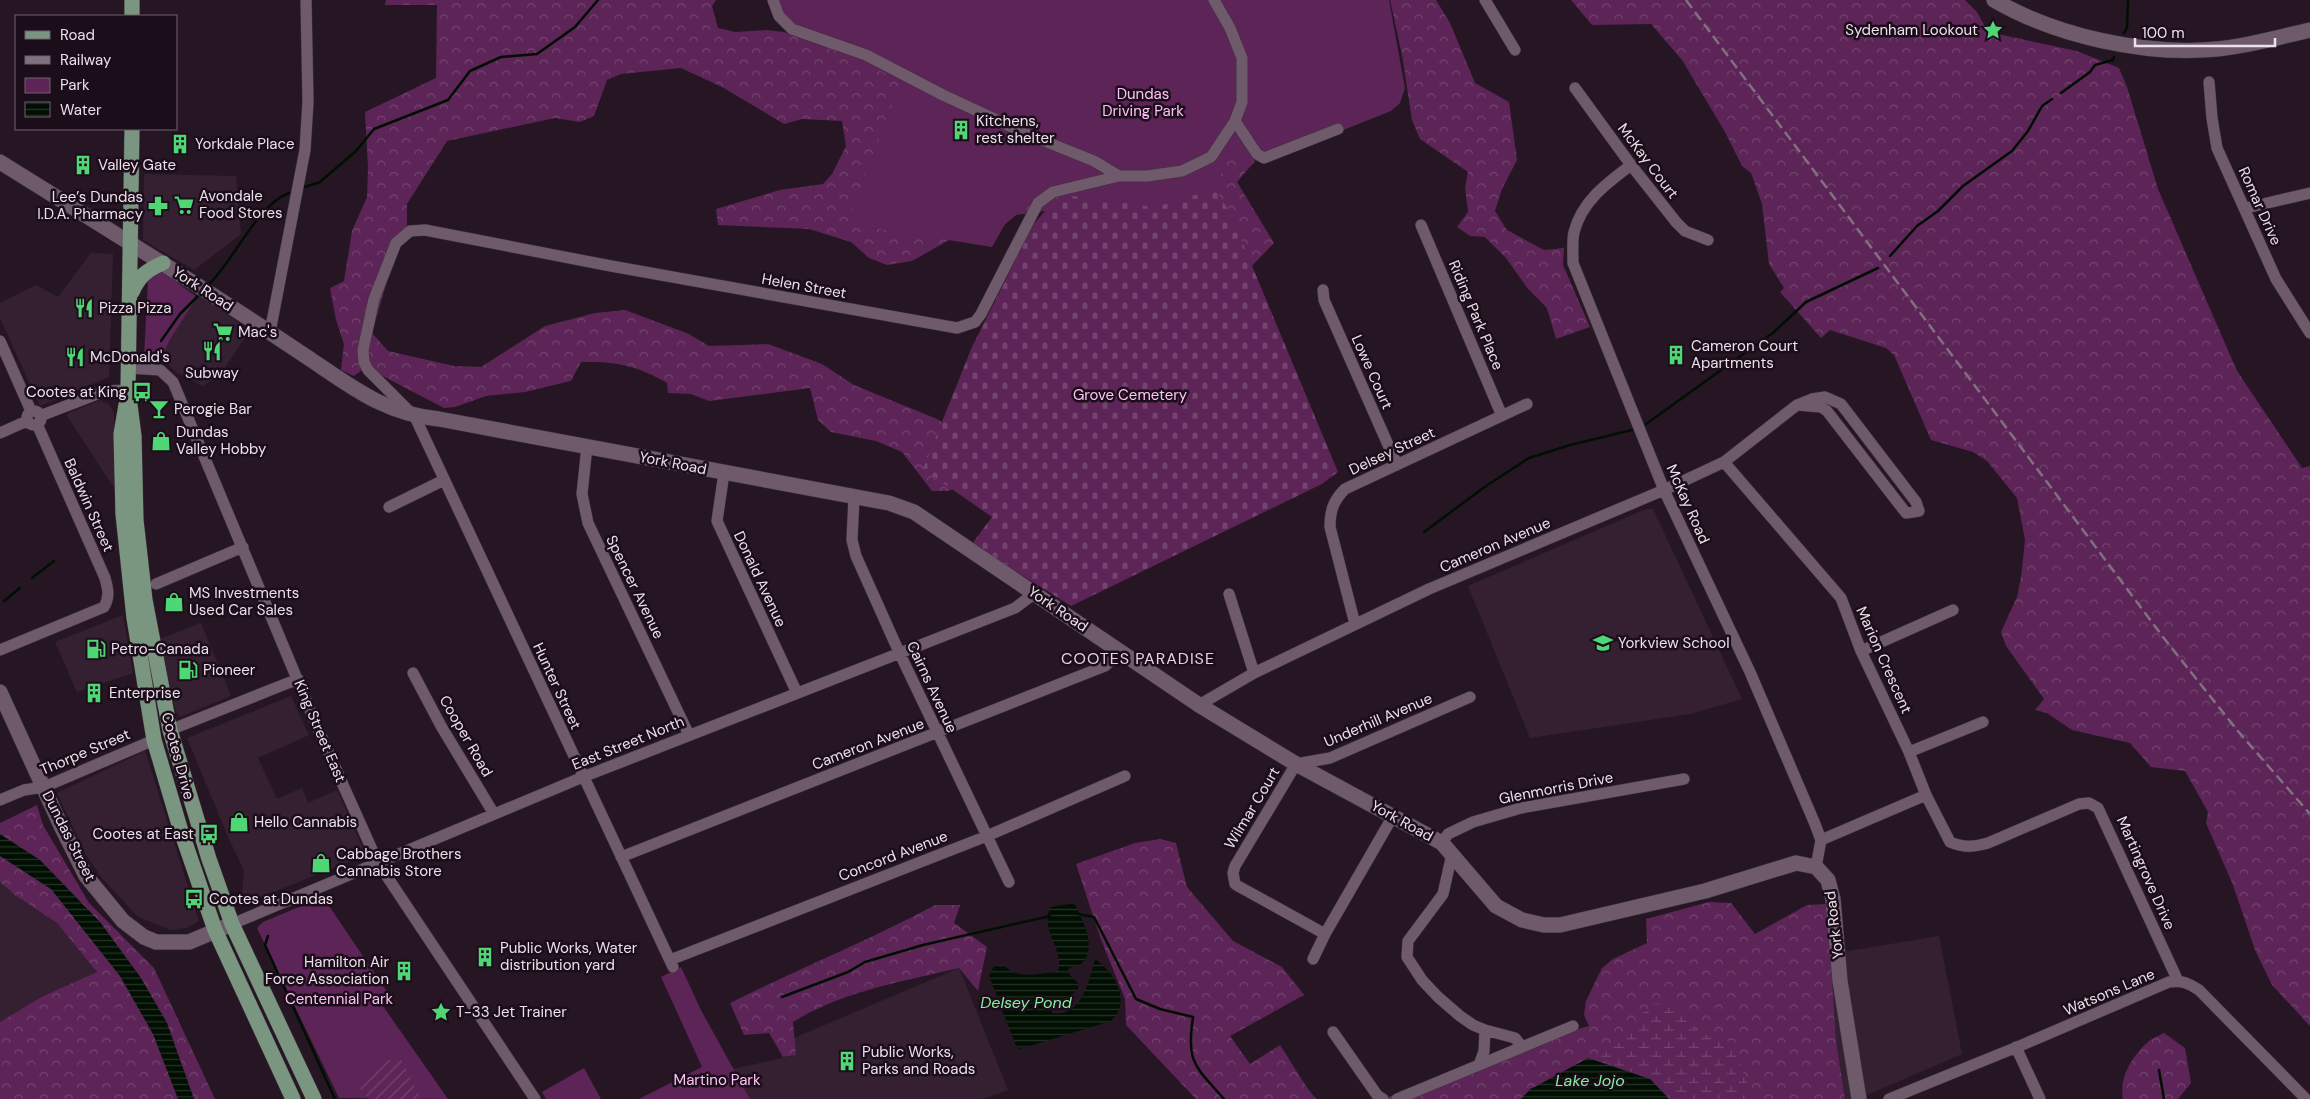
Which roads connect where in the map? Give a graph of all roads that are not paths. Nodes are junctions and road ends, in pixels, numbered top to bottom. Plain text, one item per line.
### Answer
1 (132, 0) edge
2 (306, 0) edge
3 (773, 0) edge
4 (1214, 0) edge
5 (1485, 0) edge
6 (1994, 0) edge
7 (132, 15) edge
8 (2310, 30) edge
9 (1515, 50) dead end
10 (2209, 82) dead end
11 (1575, 88) dead end
12 (1235, 121) junction
13 (1338, 129) dead end
14 (132, 130) edge
15 (0, 162) edge
16 (1631, 164) junction
17 (1119, 176) junction
18 (2310, 193) edge
19 (2246, 208) junction
20 (1421, 225) dead end
21 (1708, 240) dead end
22 (132, 243) junction
23 (163, 263) junction
24 (1323, 290) dead end
25 (130, 295) junction
26 (270, 332) junction
27 (2310, 333) edge
28 (0, 341) edge
29 (129, 368) junction
30 (128, 390) junction
31 (1527, 404) dead end
32 (1796, 405) junction
33 (415, 416) junction
34 (1502, 416) junction
35 (34, 418) junction
36 (0, 433) edge
37 (587, 446) junction
38 (1724, 462) junction
39 (1397, 465) junction
40 (724, 473) junction
41 (444, 480) junction
42 (1664, 490) junction
43 (854, 498) junction
44 (389, 507) dead end
45 (243, 547) junction
46 (156, 584) dead end
47 (1035, 593) junction
48 (1229, 594) dead end
49 (1953, 610) dead end
50 (1355, 624) junction
51 (0, 650) edge
52 (1861, 651) junction
53 (899, 652) junction
54 (1122, 652) junction
55 (413, 673) dead end
56 (1254, 673) junction
57 (298, 679) junction
58 (0, 692) edge
59 (797, 693) junction
60 (1470, 697) dead end
61 (1199, 705) junction
62 (1983, 722) dead end
63 (170, 730) junction
64 (938, 733) junction
65 (689, 735) junction
66 (154, 740) junction
67 (1909, 752) junction
68 (178, 763) junction
69 (1296, 764) junction
70 (1125, 776) dead end
71 (583, 777) junction
72 (1684, 778) dead end
73 (44, 787) junction
74 (1926, 795) junction
75 (0, 800) edge
76 (494, 814) junction
77 (1393, 816) junction
78 (986, 836) junction
79 (1821, 840) junction
80 (1447, 849) junction
81 (621, 857) junction
82 (378, 863) junction
83 (1816, 867) junction
84 (1009, 882) dead end
85 (232, 924) junction
86 (215, 930) junction
87 (1325, 934) junction
88 (1313, 959) dead end
89 (671, 963) joint
90 (2178, 980) junction
91 (1573, 1026) dead end
92 (1485, 1030) junction
93 (1333, 1032) dead end
94 (1522, 1047) junction
95 (2016, 1047) junction
96 (1480, 1065) junction
97 (293, 1099) edge
98 (314, 1099) edge
99 (535, 1099) edge
100 (1383, 1099) edge
101 (1398, 1099) edge
102 (1859, 1099) edge
103 (1889, 1099) edge
104 (2040, 1099) edge
105 (2306, 1099) edge

1 - 7 main road
2 - 26 street
3 - 17 street
4 - 12 street, Helen Street
5 - 9 street
6 - 8 street
10 - 19 street, Romar Drive
11 - 16 street, McKay Court
12 - 13 street
12 - 17 street, Helen Street
14 - 22 main road
15 - 22 street, York Road
16 - 21 street, McKay Court
16 - 42 street, McKay Road
17 - 33 street, Helen Street
18 - 19 street
19 - 27 street, Romar Drive
20 - 34 street, Riding Park Place
22 - 23 street, York Road
22 - 25 main road, Cootes Drive
23 - 25 main road
23 - 26 street, York Road
24 - 39 street, Lowe Court
25 - 29 main road, Cootes Drive
26 - 33 street, York Road
28 - 35 street, Baldwin Street
29 - 30 main road, Cootes Drive
29 - 45 street, King Street East
30 - 35 street
30 - 63 main road, Cootes Drive
30 - 66 main road, Cootes Drive
31 - 34 street, Delsey Street
32 - 32 street, Cameron Avenue
32 - 38 street, Cameron Avenue
33 - 37 street, York Road
33 - 41 street, Hunter Street
34 - 39 street, Delsey Street
35 - 36 street
35 - 51 street, Baldwin Street
37 - 40 street, York Road
37 - 65 street, Spencer Avenue
38 - 42 street, Cameron Avenue
38 - 52 street, Marion Crescent
39 - 50 street, Delsey Street
40 - 43 street, York Road
40 - 59 street, Donald Avenue
41 - 44 street
41 - 71 street, Hunter Street
42 - 50 street, Cameron Avenue
42 - 79 street, McKay Road
43 - 47 street, York Road
43 - 53 street, Cairns Avenue
45 - 46 street
45 - 57 street, King Street East
47 - 53 street, East Street North
47 - 54 street, York Road
48 - 56 street
49 - 52 street
50 - 56 street, Cameron Avenue
52 - 67 street, Marion Crescent
53 - 59 street, East Street North
53 - 64 street, Cairns Avenue
54 - 61 street, York Road
54 - 64 street, Cameron Avenue
55 - 76 street, Cooper Road
56 - 61 street, Cameron Avenue
57 - 63 street
57 - 82 street, King Street East
58 - 73 street, Dundas Street
59 - 65 street, East Street North
60 - 69 street, Underhill Avenue
61 - 69 street, York Road
62 - 67 street
63 - 68 main road, Cootes Drive
64 - 78 street, Cairns Avenue
64 - 81 street, Cameron Avenue
65 - 71 street, East Street North
66 - 68 main road
66 - 73 street, Thorpe Street
66 - 86 main road, Cootes Drive
67 - 74 street, Marion Crescent
68 - 85 main road, Cootes Drive
69 - 77 street, York Road
69 - 87 street, Wilmar Court
70 - 78 street, Concord Avenue
71 - 76 street, East Street North
71 - 81 street, Hunter Street
72 - 80 street, Glenmorris Drive
73 - 75 street, Thorpe Street
73 - 86 street, Dundas Street
74 - 79 street
74 - 90 street, Martingrove Drive
76 - 82 street, East Street North
77 - 80 street, York Road
77 - 87 street
78 - 84 street, Cairns Avenue
78 - 89 street, Concord Avenue
79 - 83 street
80 - 83 street, York Road
80 - 92 street
81 - 89 street, Hunter Street
82 - 85 street, East Street North
82 - 99 street, King Street East
83 - 102 street, York Road
85 - 86 street, Dundas Street
85 - 98 main road, Cootes Drive
86 - 97 main road, Cootes Drive
87 - 88 street
90 - 95 street, Watsons Lane
90 - 105 street, Watsons Lane
91 - 94 street
92 - 94 street
92 - 96 street
93 - 100 street
94 - 96 street
95 - 103 street, Watsons Lane
95 - 104 street
96 - 101 street

